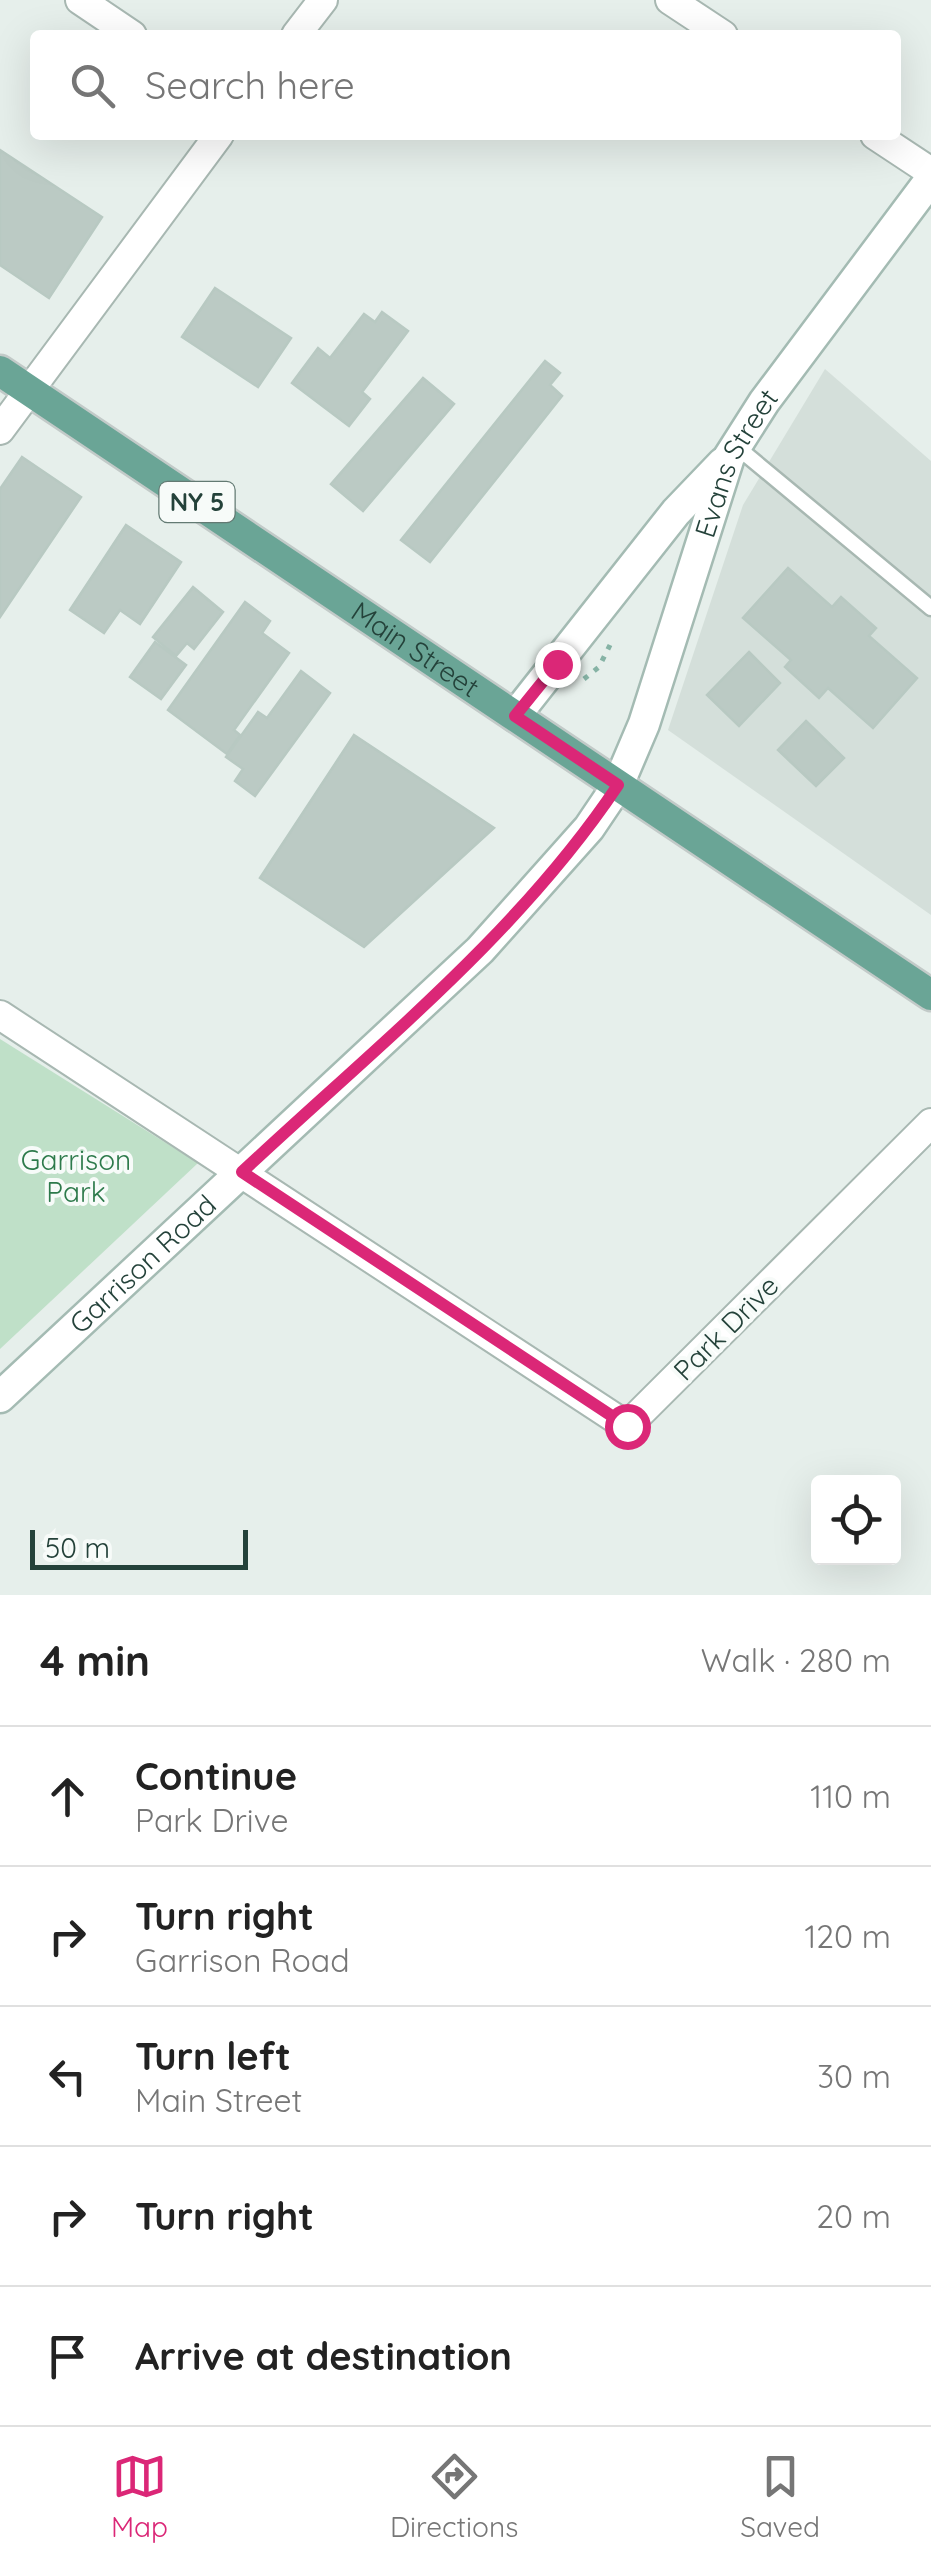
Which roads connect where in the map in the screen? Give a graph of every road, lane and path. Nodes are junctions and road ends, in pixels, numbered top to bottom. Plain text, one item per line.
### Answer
1 (80, 0) edge
2 (323, 0) edge
3 (670, 0) edge
4 (125, 30) edge
5 (300, 30) edge
6 (715, 30) edge
7 (215, 140) edge
8 (881, 140) edge
9 (931, 176) edge
10 (0, 371) edge
11 (29, 390) junction
12 (0, 430) edge
13 (732, 452) junction
14 (931, 608) edge
15 (610, 642) dead end
16 (581, 681) dead end
17 (515, 716) junction
18 (618, 785) junction
19 (931, 995) edge
20 (0, 1015) edge
21 (931, 1124) edge
22 (242, 1172) junction
23 (0, 1398) edge

1 - 4 street
2 - 5 street
3 - 6 street
7 - 11 street
8 - 9 street
9 - 13 street, Evans Street
10 - 11 main road, Main Street / NY 5
11 - 12 street
11 - 17 main road, Main Street / NY 5
13 - 14 lane
13 - 17 street
13 - 18 street, Evans Street
15 - 16 path
17 - 18 main road, Main Street / NY 5
18 - 19 main road, Main Street / NY 5
18 - 22 street, Garrison Road
20 - 22 street, Park Drive
21 - 22 street, Park Drive
22 - 23 street, Garrison Road

